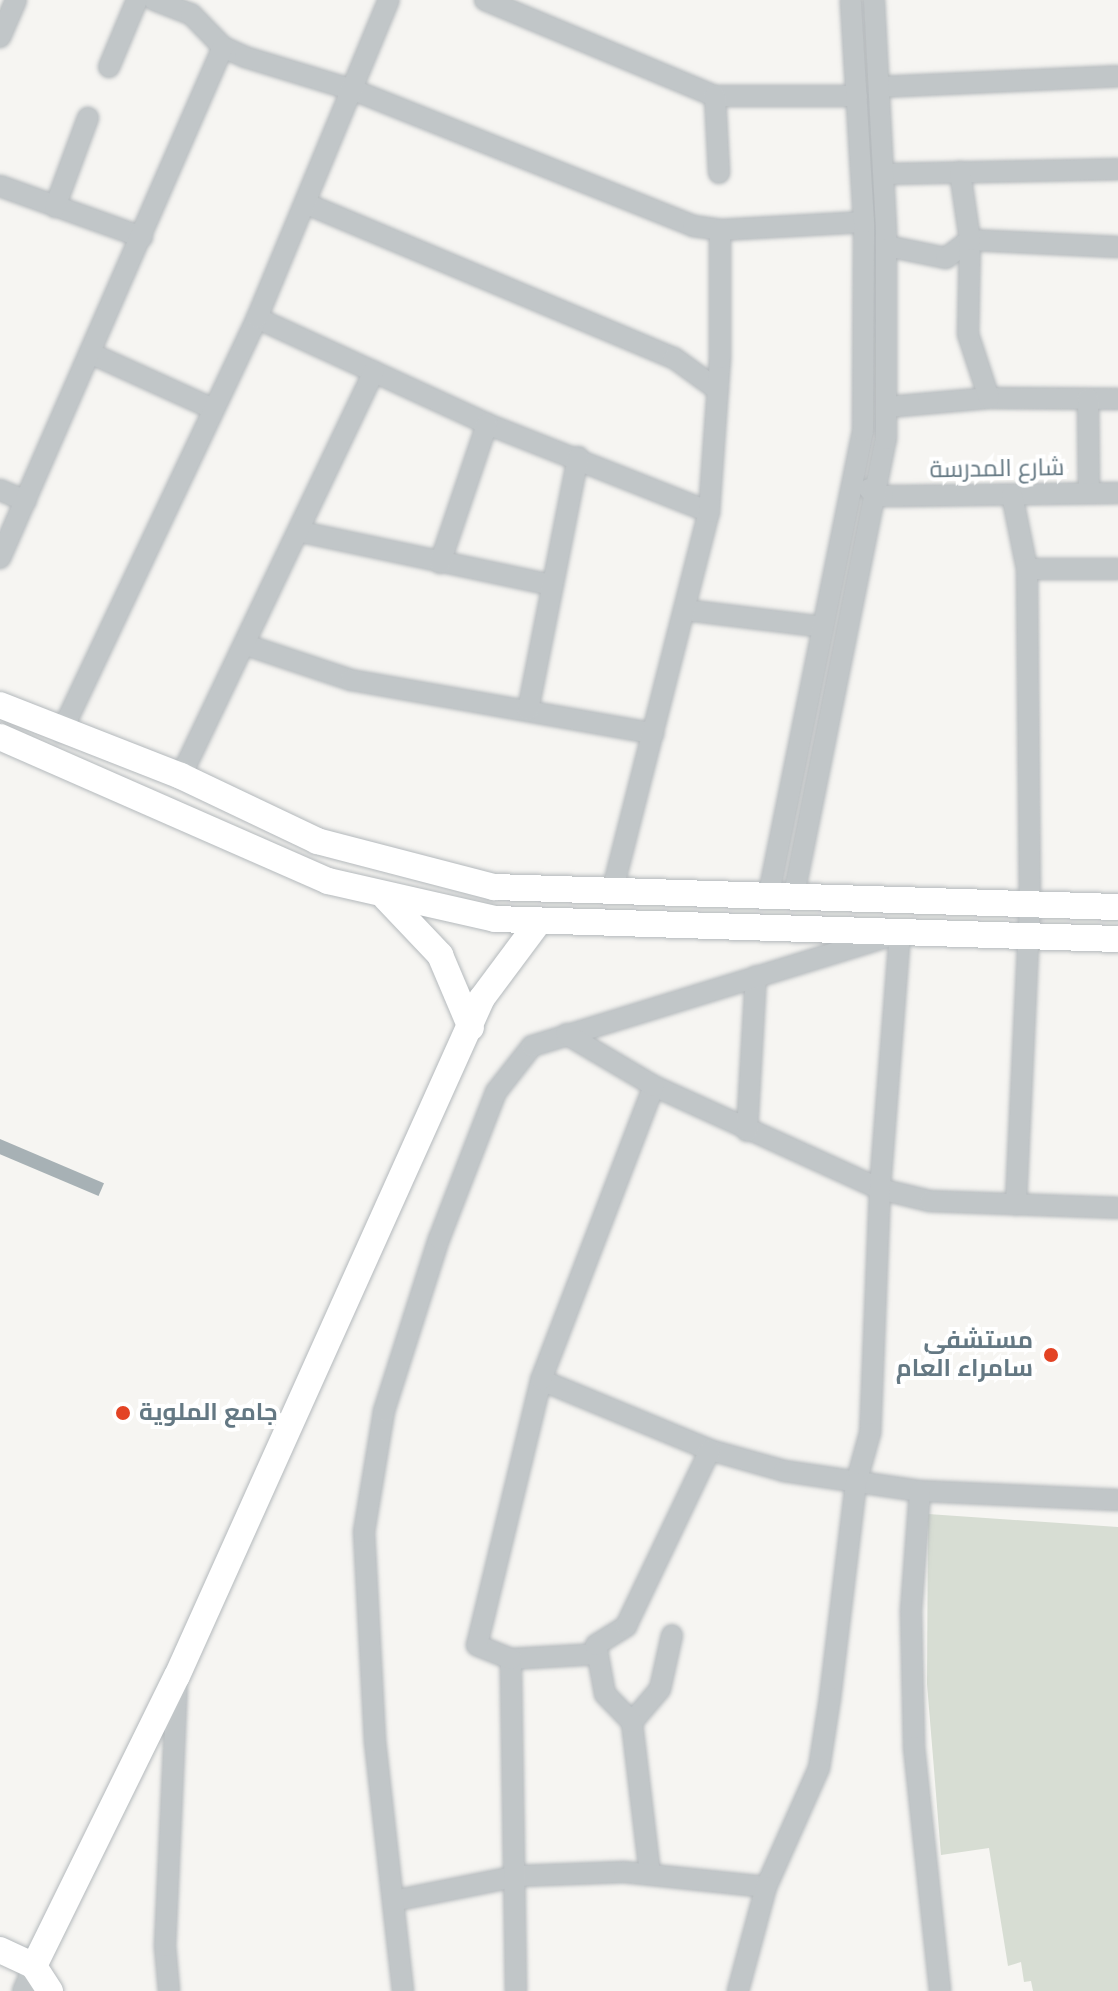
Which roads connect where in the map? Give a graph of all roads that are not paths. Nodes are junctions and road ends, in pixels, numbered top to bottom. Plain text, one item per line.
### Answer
1 (16, 0) edge
2 (137, 0) edge
3 (154, 0) edge
4 (389, 0) edge
5 (485, 0) edge
6 (851, 0) edge
7 (874, 0) edge
8 (194, 7) edge
9 (0, 37) edge
10 (223, 47) junction
11 (109, 67) dead end
12 (1118, 76) edge
13 (879, 87) junction
14 (356, 91) junction
15 (715, 96) junction
16 (857, 96) junction
17 (88, 118) dead end
18 (1118, 169) edge
19 (960, 172) junction
20 (719, 173) dead end
21 (884, 174) junction
22 (0, 186) edge
23 (307, 204) junction
24 (55, 207) junction
25 (864, 222) junction
26 (720, 230) junction
27 (142, 237) junction
28 (970, 240) junction
29 (887, 246) junction
30 (1118, 247) edge
31 (257, 318) junction
32 (90, 353) junction
33 (374, 372) junction
34 (718, 390) junction
35 (989, 398) junction
36 (1088, 399) junction
37 (1118, 399) edge
38 (888, 407) junction
39 (211, 408) junction
40 (487, 424) junction
41 (578, 457) junction
42 (857, 470) junction
43 (0, 490) edge
44 (1089, 493) junction
45 (1118, 493) edge
46 (1012, 495) junction
47 (878, 496) junction
48 (26, 501) junction
49 (709, 512) junction
50 (302, 532) junction
51 (0, 558) edge
52 (440, 563) junction
53 (1027, 569) junction
54 (1118, 569) edge
55 (552, 585) junction
56 (685, 610) junction
57 (823, 627) junction
58 (246, 645) junction
59 (0, 705) edge
60 (528, 710) junction
61 (61, 733) junction
62 (653, 733) junction
63 (0, 737) edge
64 (181, 776) junction
65 (225, 797) junction
66 (210, 829) junction
67 (612, 892) junction
68 (386, 898) junction
69 (781, 899) junction
70 (1030, 905) junction
71 (1118, 907) edge
72 (538, 923) junction
73 (900, 933) junction
74 (1029, 937) junction
75 (1118, 939) edge
76 (756, 976) junction
77 (471, 1028) junction
78 (566, 1034) junction
79 (654, 1086) junction
80 (747, 1131) junction
81 (880, 1189) junction
82 (1016, 1205) junction
83 (1118, 1208) edge
84 (541, 1380) junction
85 (710, 1450) junction
86 (856, 1483) junction
87 (920, 1491) junction
88 (1118, 1500) edge
89 (672, 1635) dead end
90 (598, 1654) junction
91 (511, 1659) junction
92 (177, 1676) junction
93 (632, 1722) junction
94 (650, 1874) junction
95 (518, 1876) junction
96 (766, 1887) junction
97 (393, 1901) junction
98 (0, 1950) edge
99 (34, 1966) junction
100 (23, 1991) edge
101 (50, 1991) edge
102 (169, 1991) edge
103 (403, 1991) edge
104 (516, 1991) edge
105 (738, 1991) edge
106 (940, 1991) edge

1 - 9 street
2 - 11 street
3 - 8 street
4 - 14 street
5 - 15 street
6 - 16 street
7 - 13 street
8 - 10 street
10 - 14 street
10 - 27 street
12 - 13 street
13 - 21 street
14 - 23 street
14 - 26 street
15 - 16 street
15 - 20 street
16 - 25 street
17 - 24 street
18 - 19 street
19 - 21 street
19 - 28 street
21 - 29 street
22 - 24 street
23 - 31 street
23 - 34 street
24 - 27 street
25 - 26 street
25 - 42 street
26 - 34 street
27 - 32 street
28 - 29 street
28 - 30 street
28 - 35 street
29 - 38 street
31 - 33 street
31 - 39 street
32 - 39 street
32 - 48 street
33 - 40 street
33 - 50 street
34 - 49 street
35 - 36 street
35 - 38 street
36 - 37 street
36 - 44 street
38 - 47 street
39 - 61 street
40 - 41 street
40 - 52 street
41 - 49 street
41 - 55 street
42 - 47 street
42 - 57 street
43 - 48 street
44 - 45 street, شارع المدرسة
44 - 46 street, شارع المدرسة
46 - 47 street, شارع المدرسة
46 - 53 street
47 - 69 street
48 - 51 street
49 - 56 street
50 - 52 street
50 - 58 street
52 - 55 street
53 - 54 street
53 - 70 street
55 - 60 street
56 - 57 street
56 - 62 street
57 - 69 street
58 - 60 street
58 - 64 street
59 - 61 main road
60 - 62 street
61 - 64 main road
62 - 67 street
63 - 66 main road
64 - 65 main road
65 - 66 main road
65 - 67 main road
66 - 68 main road
67 - 69 main road
68 - 72 main road
68 - 77 main road
69 - 70 main road
70 - 71 main road
70 - 74 street
72 - 73 main road
72 - 77 main road
73 - 74 main road
73 - 76 street
73 - 81 street
74 - 75 main road
74 - 82 street
76 - 78 street
76 - 80 street
77 - 92 main road
78 - 79 street
78 - 97 street
79 - 80 street
79 - 84 street
80 - 81 street
81 - 82 street
81 - 86 street
82 - 83 street
84 - 85 street
84 - 91 street
85 - 86 street
85 - 90 street
86 - 87 street
86 - 96 street
87 - 88 street
87 - 106 street
89 - 93 street
90 - 91 street
90 - 93 street
91 - 95 street
92 - 99 main road
92 - 102 street
93 - 94 street
94 - 95 street
94 - 96 street
95 - 97 street
95 - 104 street
96 - 105 street
97 - 103 street
98 - 99 main road
99 - 100 street
99 - 101 main road

